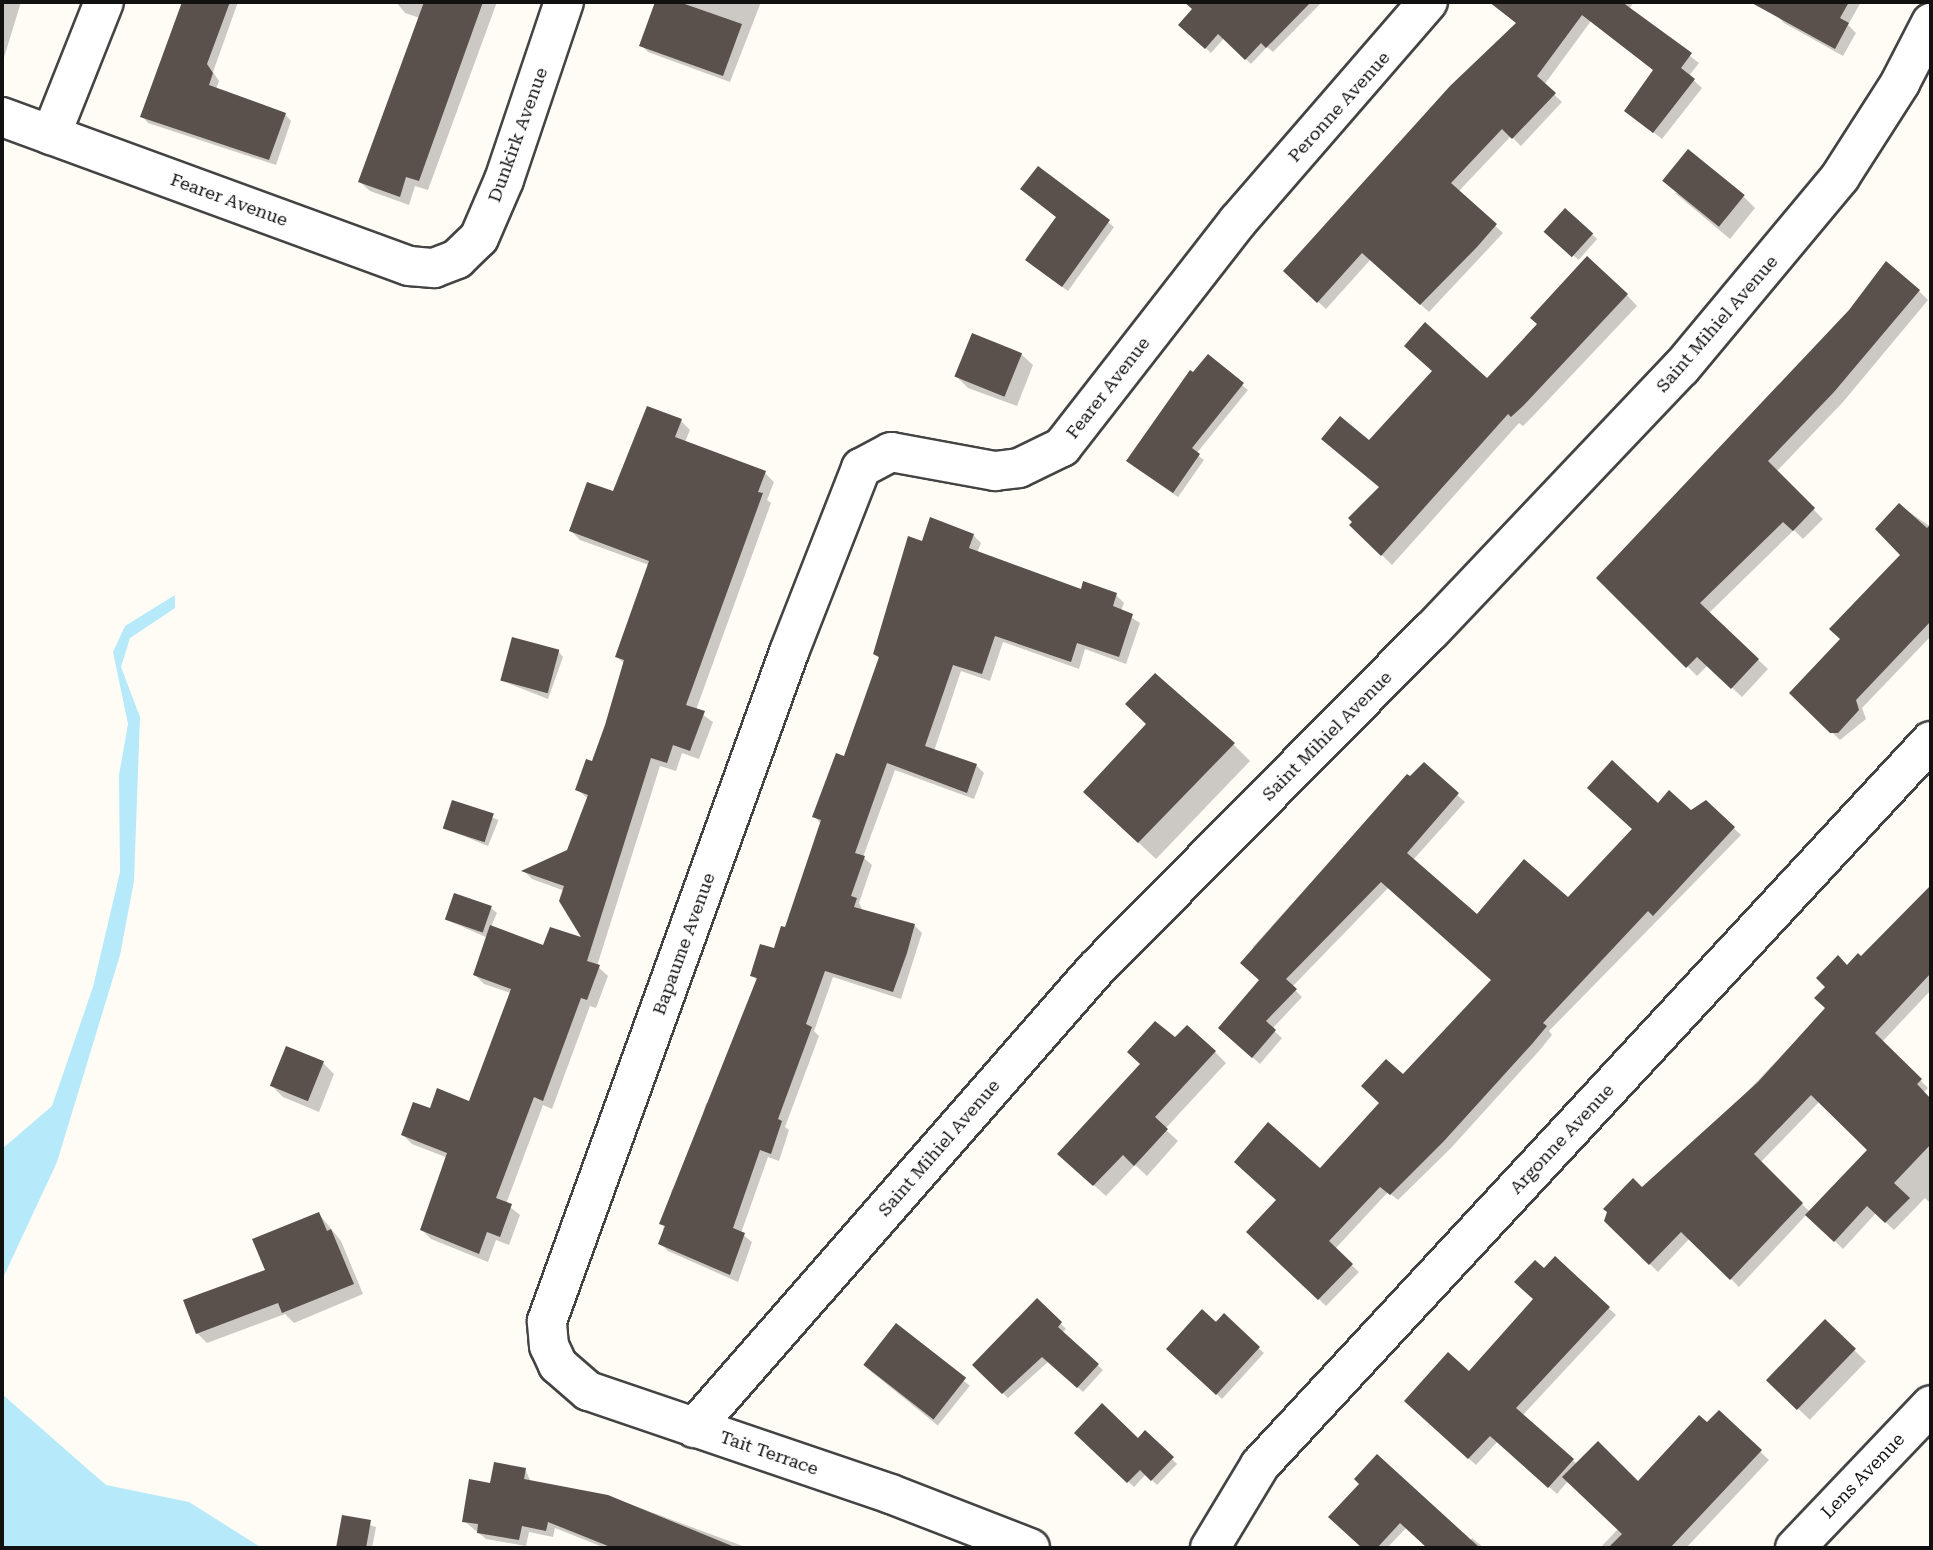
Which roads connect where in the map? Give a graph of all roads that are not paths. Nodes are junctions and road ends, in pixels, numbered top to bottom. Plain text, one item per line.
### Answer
1 (104, 2) edge
2 (564, 2) edge
3 (1428, 2) edge
4 (1931, 23) edge
5 (2, 117) edge
6 (51, 135) junction
7 (1247, 210) joint
8 (457, 259) joint
9 (822, 568) joint
10 (1931, 741) edge
11 (547, 1321) joint
12 (1931, 1405) edge
13 (694, 1428) junction
14 (1030, 1548) edge
15 (1210, 1548) edge
16 (1794, 1548) edge

1 - 6 street
2 - 8 street, Dunkirk Avenue
3 - 7 street, Peronne Avenue
4 - 13 street, Saint Mihiel Avenue
5 - 6 street, Fearer Avenue
6 - 8 street, Fearer Avenue
7 - 9 street, Fearer Avenue
9 - 11 street, Bapaume Avenue
10 - 15 street, Argonne Avenue
11 - 13 street, Tait Terrace
12 - 16 street, Lens Avenue
13 - 14 street, Tait Terrace

